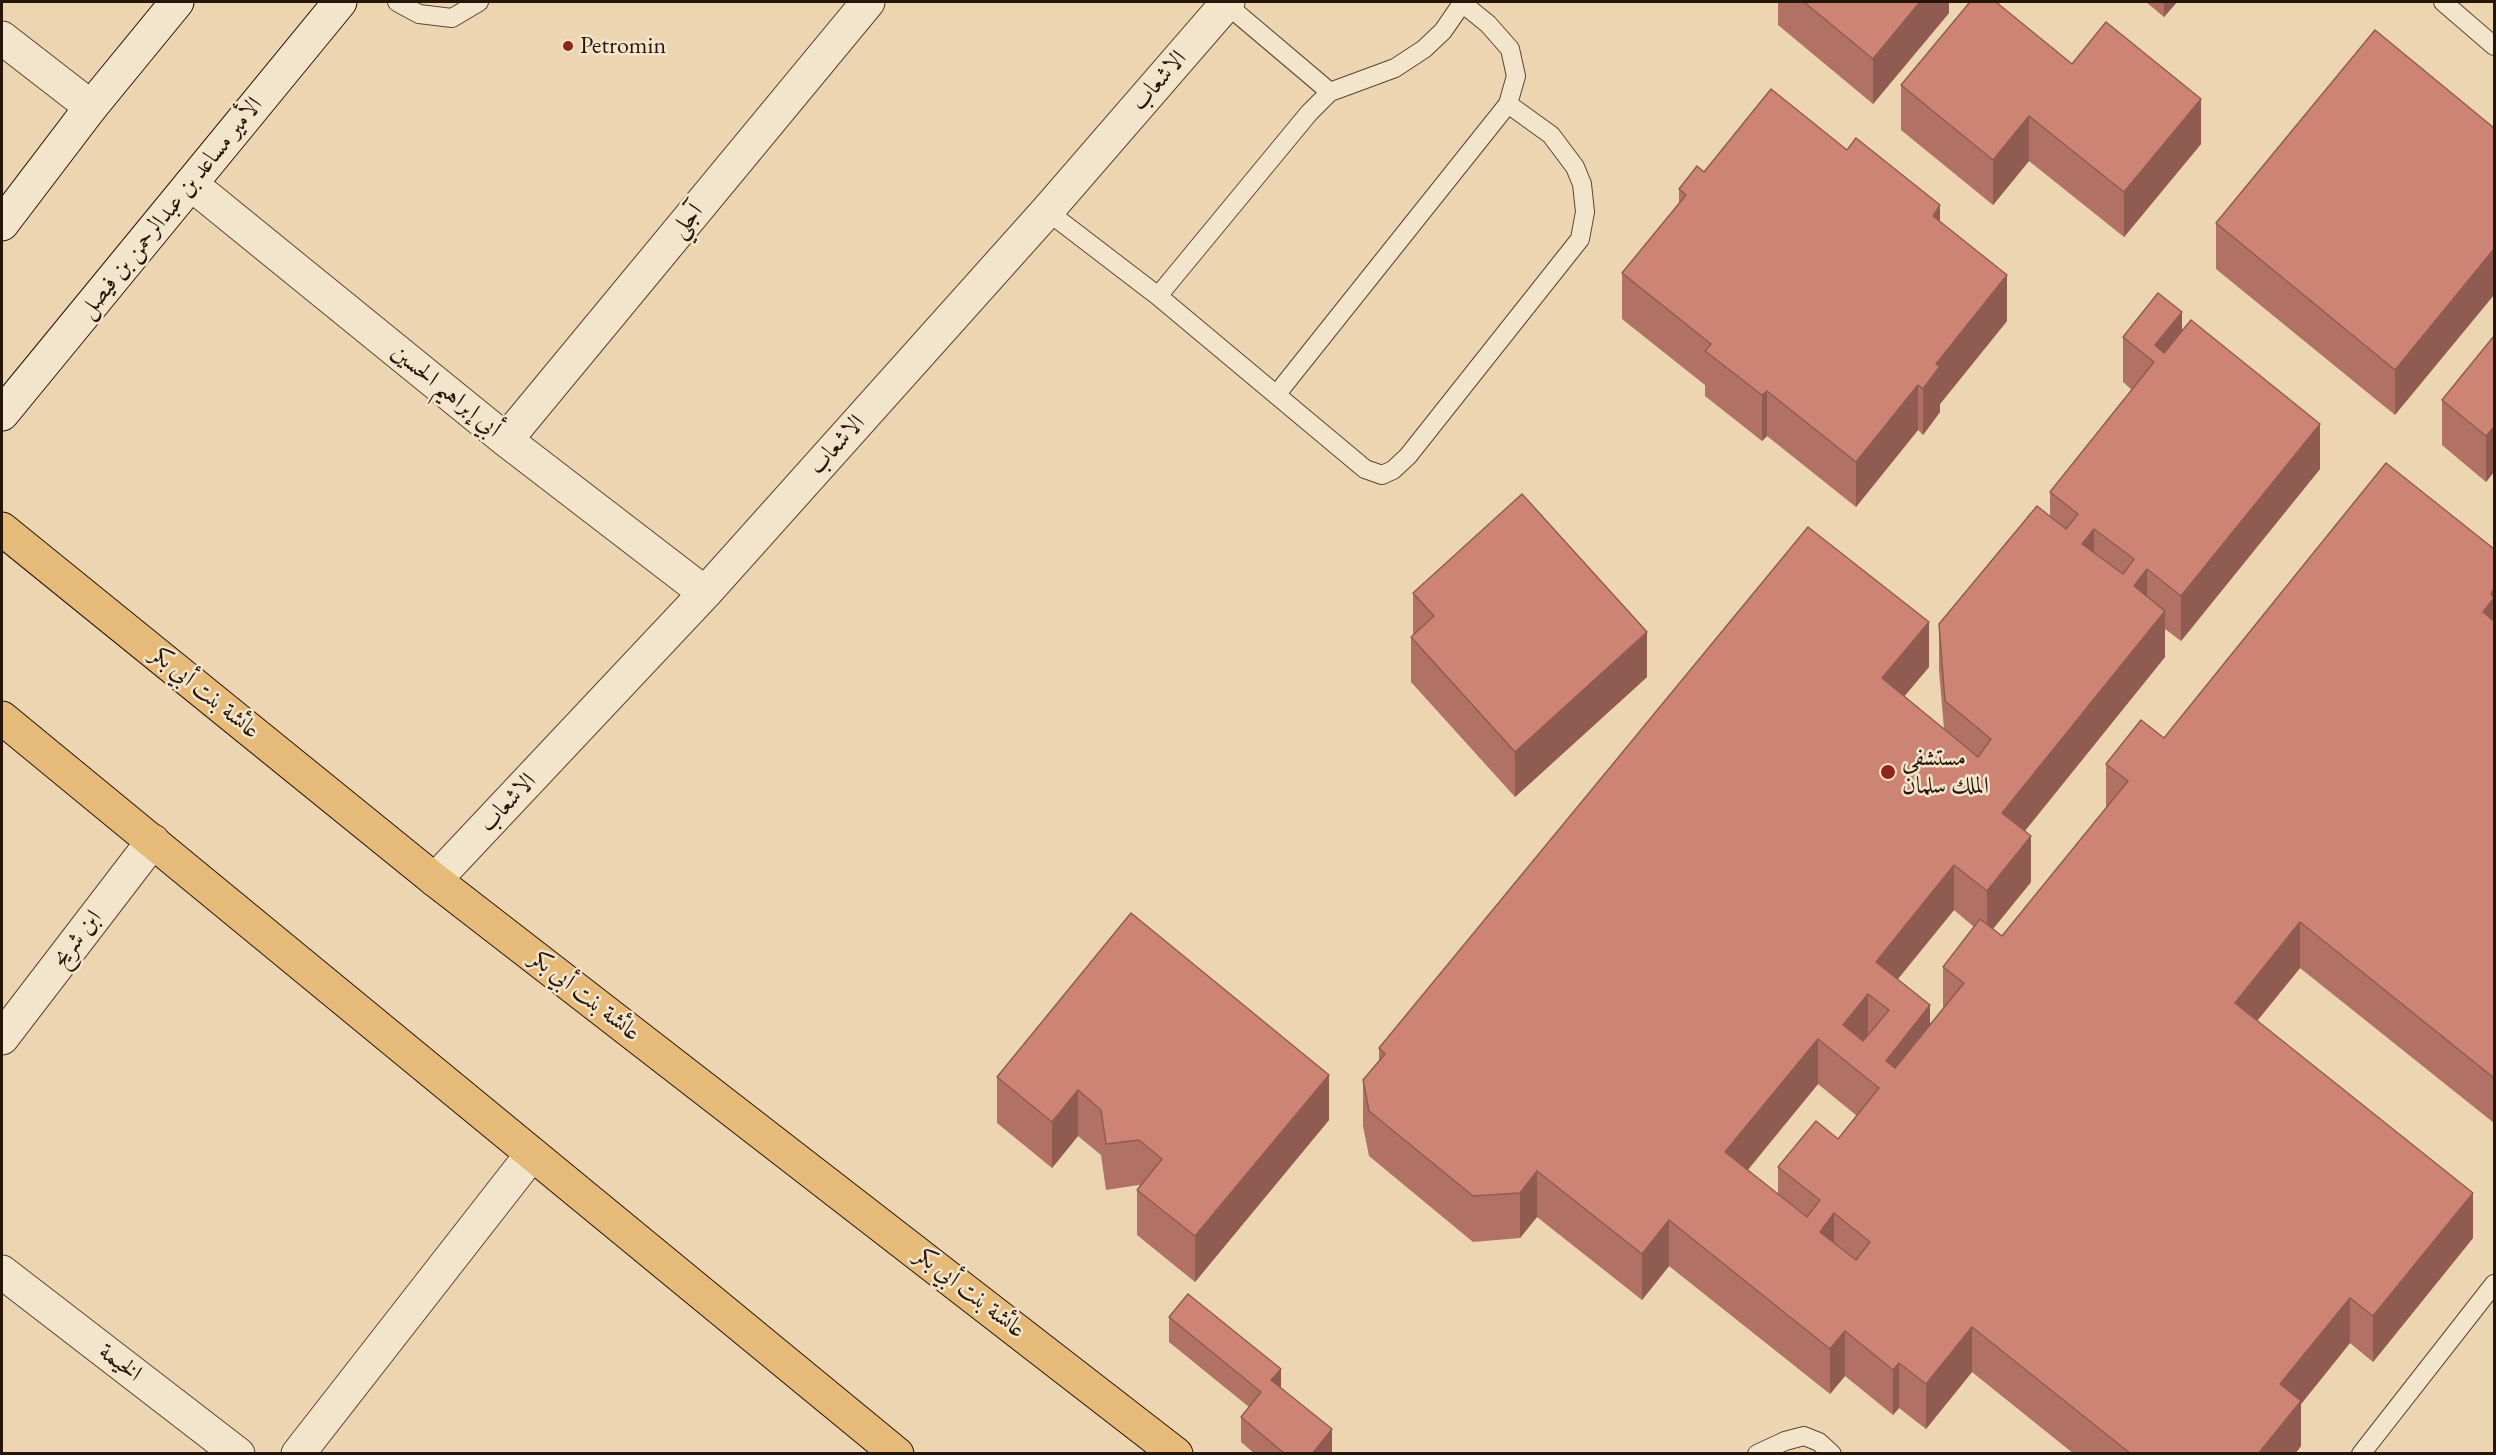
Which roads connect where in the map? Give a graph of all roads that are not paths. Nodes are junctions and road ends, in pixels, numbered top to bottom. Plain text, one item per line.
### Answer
1 (177, 2) edge
2 (340, 2) edge
3 (397, 2) edge
4 (479, 2) edge
5 (868, 2) edge
6 (1462, 2) edge
7 (2443, 2) edge
8 (1227, 3) edge
9 (2, 38) edge
10 (2494, 46) edge
11 (1330, 92) junction
12 (1508, 104) junction
13 (91, 107) junction
14 (191, 184) junction
15 (1047, 211) junction
16 (2, 224) edge
17 (1158, 296) junction
18 (1276, 395) junction
19 (2, 414) edge
20 (506, 440) junction
21 (2, 529) edge
22 (705, 593) junction
23 (2, 718) edge
24 (153, 841) junction
25 (435, 880) junction
26 (2, 1038) edge
27 (532, 1154) junction
28 (2, 1272) edge
29 (2494, 1284) edge
30 (238, 1454) edge
31 (298, 1454) edge
32 (897, 1454) edge
33 (1176, 1454) edge
34 (1757, 1454) edge
35 (1833, 1454) edge
36 (2361, 1454) edge

1 - 13 street
2 - 14 street, الأمير مساعد بن عبدالرحمن بن فيصل
3 - 4 lane
5 - 20 street, آجلي
6 - 11 lane
6 - 12 lane
7 - 10 lane
8 - 11 lane
8 - 15 street, الاشعاب
9 - 13 street
11 - 17 lane
12 - 18 lane
12 - 18 lane
13 - 16 street
14 - 19 street, الأمير مساعد بن عبدالرحمن بن فيصل
14 - 20 street, أبي إبراهيم الحسين
15 - 17 lane
15 - 22 street, الاشعاب
17 - 18 lane
20 - 22 street, أبي إبراهيم الحسين
21 - 25 main road, عائشة بنت أبي بكر
22 - 25 street, الاشعاب
23 - 24 main road
24 - 26 street, ابن شريح
24 - 27 main road
25 - 33 main road, عائشة بنت أبي بكر
27 - 31 street
27 - 32 main road
28 - 30 street, الخيمة
29 - 36 lane
34 - 35 lane

